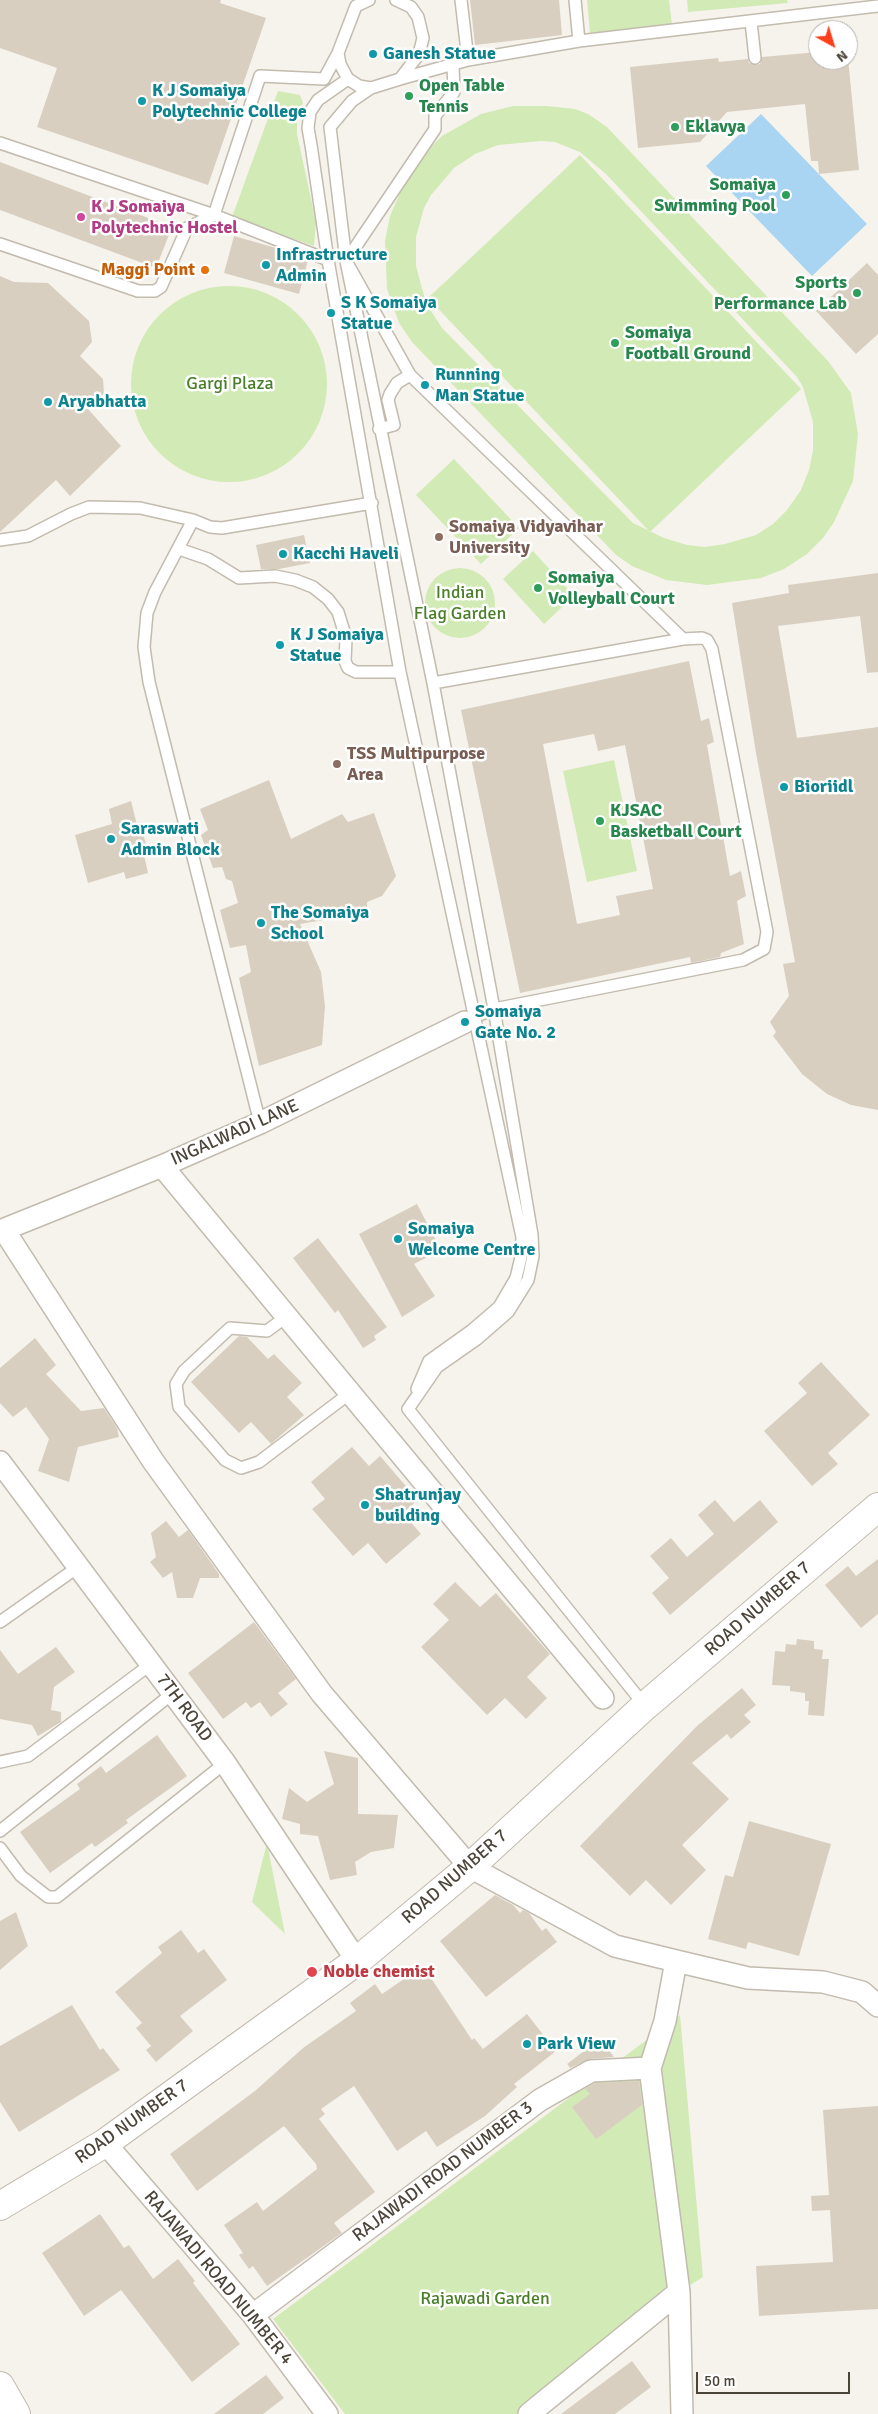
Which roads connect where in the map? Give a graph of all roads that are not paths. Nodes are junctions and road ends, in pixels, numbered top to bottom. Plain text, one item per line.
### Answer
1 (369, 0) edge
2 (396, 0) edge
3 (461, 0) edge
4 (576, 0) edge
5 (357, 3) edge
6 (863, 4) edge
7 (878, 6) edge
8 (751, 22) junction
9 (579, 41) junction
10 (338, 53) junction
11 (754, 58) dead end
12 (468, 60) junction
13 (453, 64) junction
14 (348, 79) junction
15 (400, 79) junction
16 (371, 88) junction
17 (0, 143) edge
18 (214, 215) junction
19 (0, 244) edge
20 (328, 260) junction
21 (346, 261) junction
22 (410, 375) junction
23 (379, 429) junction
24 (372, 503) junction
25 (194, 520) junction
26 (0, 540) edge
27 (179, 550) junction
28 (683, 639) junction
29 (400, 672) junction
30 (433, 683) junction
31 (494, 1009) junction
32 (469, 1019) junction
33 (260, 1123) junction
34 (162, 1166) junction
35 (2, 1230) edge
36 (287, 1316) junction
37 (350, 1393) junction
38 (408, 1409) junction
39 (0, 1462) edge
40 (878, 1507) edge
41 (78, 1567) junction
42 (0, 1622) edge
43 (151, 1664) junction
44 (173, 1693) junction
45 (603, 1698) dead end
46 (645, 1706) junction
47 (0, 1762) edge
48 (225, 1763) junction
49 (0, 1831) edge
50 (0, 1848) edge
51 (470, 1867) junction
52 (357, 1960) junction
53 (676, 1961) junction
54 (870, 1991) edge
55 (878, 2006) edge
56 (650, 2068) junction
57 (105, 2143) junction
58 (0, 2206) edge
59 (680, 2292) junction
60 (253, 2315) junction
61 (0, 2386) edge
62 (16, 2414) edge
63 (327, 2414) edge
64 (529, 2414) edge
65 (682, 2414) edge

1 - 5 lane
2 - 15 lane
3 - 12 lane
4 - 9 lane
5 - 10 lane
6 - 7 lane
6 - 8 lane
8 - 9 lane
8 - 11 lane
9 - 12 lane
10 - 14 lane
10 - 18 lane
12 - 13 lane
13 - 15 lane
13 - 21 lane
14 - 16 lane
14 - 20 lane
15 - 16 lane
16 - 21 lane
17 - 18 lane
18 - 19 lane
18 - 20 lane
20 - 24 lane
21 - 22 lane
21 - 23 lane
22 - 23 lane
22 - 28 lane
23 - 30 lane
24 - 25 lane
24 - 29 lane
25 - 26 lane
25 - 27 lane
27 - 29 lane
27 - 33 lane
28 - 30 lane
28 - 31 lane
29 - 32 lane
30 - 31 lane
31 - 32 lane
31 - 38 lane
32 - 33 street, INGALWADI LANE
32 - 38 lane
33 - 34 street, INGALWADI LANE
34 - 35 street, INGALWADI LANE
34 - 36 street
35 - 51 street
36 - 37 street
36 - 37 lane
37 - 45 street
38 - 46 lane
39 - 41 street, 7TH ROAD
40 - 46 street, ROAD NUMBER 7
41 - 42 lane
41 - 43 street, 7TH ROAD
43 - 44 street, 7TH ROAD
43 - 47 lane
44 - 48 street, 7TH ROAD
44 - 49 lane
46 - 51 street, ROAD NUMBER 7
48 - 50 lane
48 - 52 street, 7TH ROAD
51 - 52 street, ROAD NUMBER 7
51 - 53 street
52 - 57 street, ROAD NUMBER 7
53 - 54 street
53 - 56 street
54 - 55 street
56 - 59 street
56 - 60 street, RAJAWADI ROAD NUMBER 3
57 - 58 street, ROAD NUMBER 7
57 - 60 street, RAJAWADI ROAD NUMBER 4
59 - 64 street
59 - 65 street
60 - 63 street, RAJAWADI ROAD NUMBER 4
61 - 62 street

